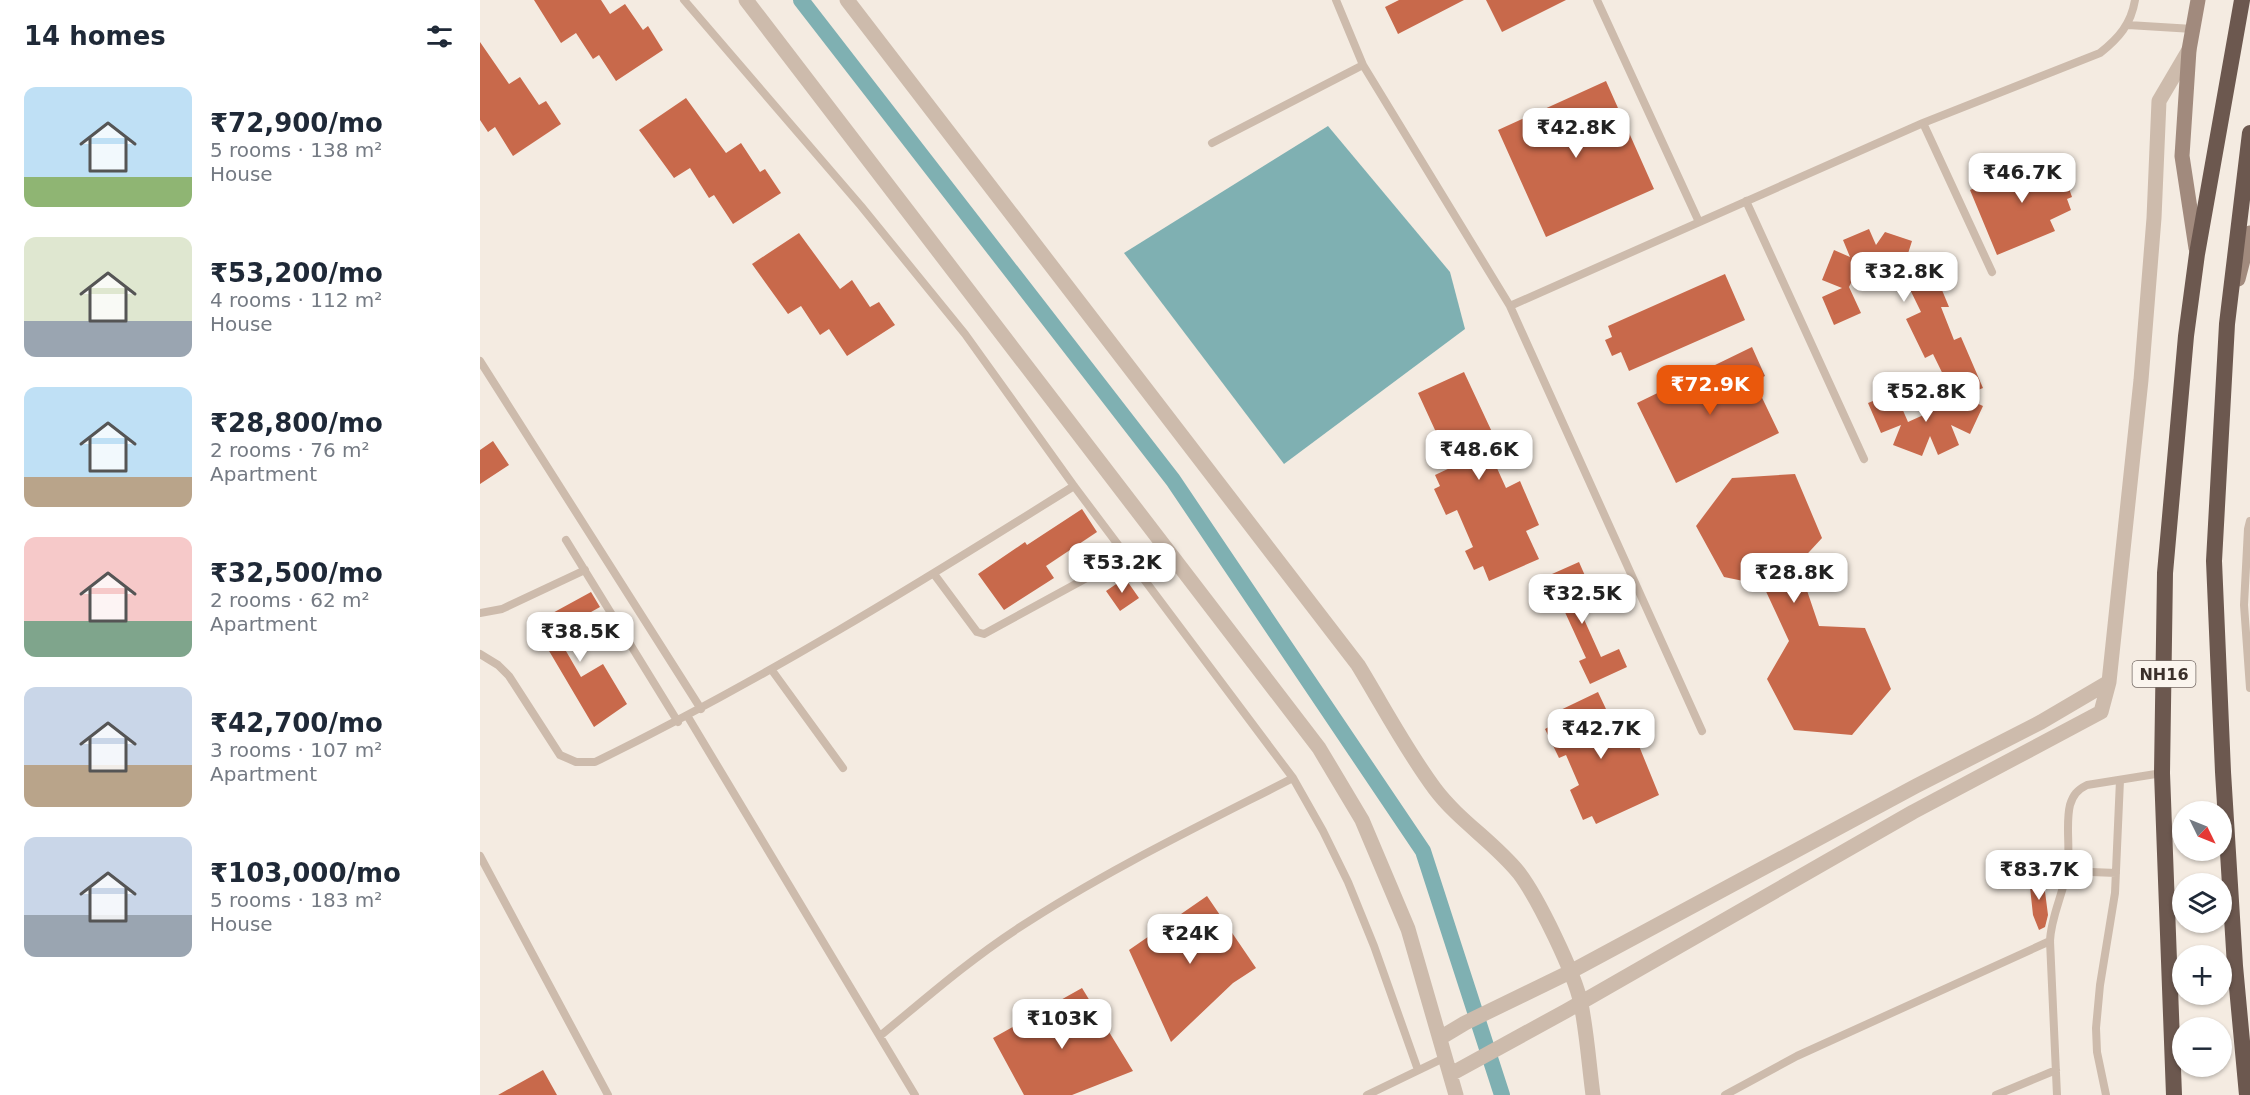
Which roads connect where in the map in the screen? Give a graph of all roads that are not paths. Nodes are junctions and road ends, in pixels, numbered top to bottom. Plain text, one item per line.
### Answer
1 (684, 0) edge
2 (746, 0) edge
3 (847, 0) edge
4 (1336, 0) edge
5 (1597, 0) edge
6 (2134, 0) edge
7 (2198, 0) edge
8 (2242, 0) edge
9 (2128, 26) junction
10 (2193, 29) junction
11 (2189, 50) junction
12 (1363, 65) junction
13 (1923, 123) junction
14 (2250, 133) edge
15 (1212, 143) dead end
16 (1746, 201) junction
17 (1699, 222) junction
18 (2250, 233) edge
19 (2197, 254) junction
20 (1992, 272) dead end
21 (1510, 306) junction
22 (2227, 324) junction
23 (480, 361) edge
24 (1864, 459) dead end
25 (1074, 486) junction
26 (2250, 521) edge
27 (566, 540) dead end
28 (1127, 556) junction
29 (585, 570) junction
30 (934, 574) junction
31 (480, 613) edge
32 (480, 654) edge
33 (771, 669) junction
34 (2109, 681) junction
35 (2250, 685) edge
36 (701, 709) junction
37 (688, 717) junction
38 (678, 722) junction
39 (1702, 731) dead end
40 (843, 768) dead end
41 (2162, 773) junction
42 (1293, 778) junction
43 (2120, 780) junction
44 (480, 856) edge
45 (2067, 871) junction
46 (2116, 873) junction
47 (2050, 941) junction
48 (1570, 972) junction
49 (1581, 1003) junction
50 (880, 1036) junction
51 (1440, 1038) junction
52 (1446, 1057) junction
53 (1418, 1070) junction
54 (2056, 1070) junction
55 (1451, 1074) junction
56 (608, 1095) edge
57 (915, 1095) edge
58 (1367, 1095) edge
59 (1456, 1095) edge
60 (1593, 1095) edge
61 (1725, 1095) edge
62 (1996, 1095) edge
63 (2057, 1095) edge
64 (2106, 1095) edge
65 (2174, 1095) edge
66 (2247, 1095) edge

1 - 25 lane
2 - 51 street
3 - 48 street
4 - 12 lane
5 - 17 lane
6 - 9 lane
7 - 10 main road
8 - 19 highway, NH16
9 - 10 lane
9 - 13 lane
10 - 11 main road
11 - 19 main road
11 - 34 street
12 - 15 lane
12 - 21 lane
13 - 16 lane
13 - 20 lane
14 - 22 highway, NH16
16 - 17 lane
16 - 24 lane
17 - 21 lane
18 - 22 main road
19 - 41 highway, NH16
21 - 39 lane
22 - 66 highway, NH16
23 - 36 lane
25 - 28 lane
25 - 30 lane
26 - 35 lane
27 - 29 lane
28 - 30 lane
28 - 42 lane
29 - 31 lane
29 - 38 lane
30 - 33 lane
32 - 38 lane
33 - 36 lane
33 - 40 lane
34 - 48 street
34 - 49 street
36 - 37 lane
37 - 38 lane
37 - 50 lane
41 - 43 lane
41 - 65 highway, NH16
42 - 50 lane
42 - 53 lane
43 - 45 lane
43 - 46 lane
44 - 56 lane
45 - 46 lane
45 - 47 lane
46 - 64 lane
47 - 54 lane
47 - 61 lane
48 - 49 street
48 - 51 street
49 - 55 street
49 - 60 street
50 - 57 lane
51 - 52 street
52 - 53 lane
52 - 55 street
53 - 58 lane
54 - 62 lane
54 - 63 lane
55 - 59 street

